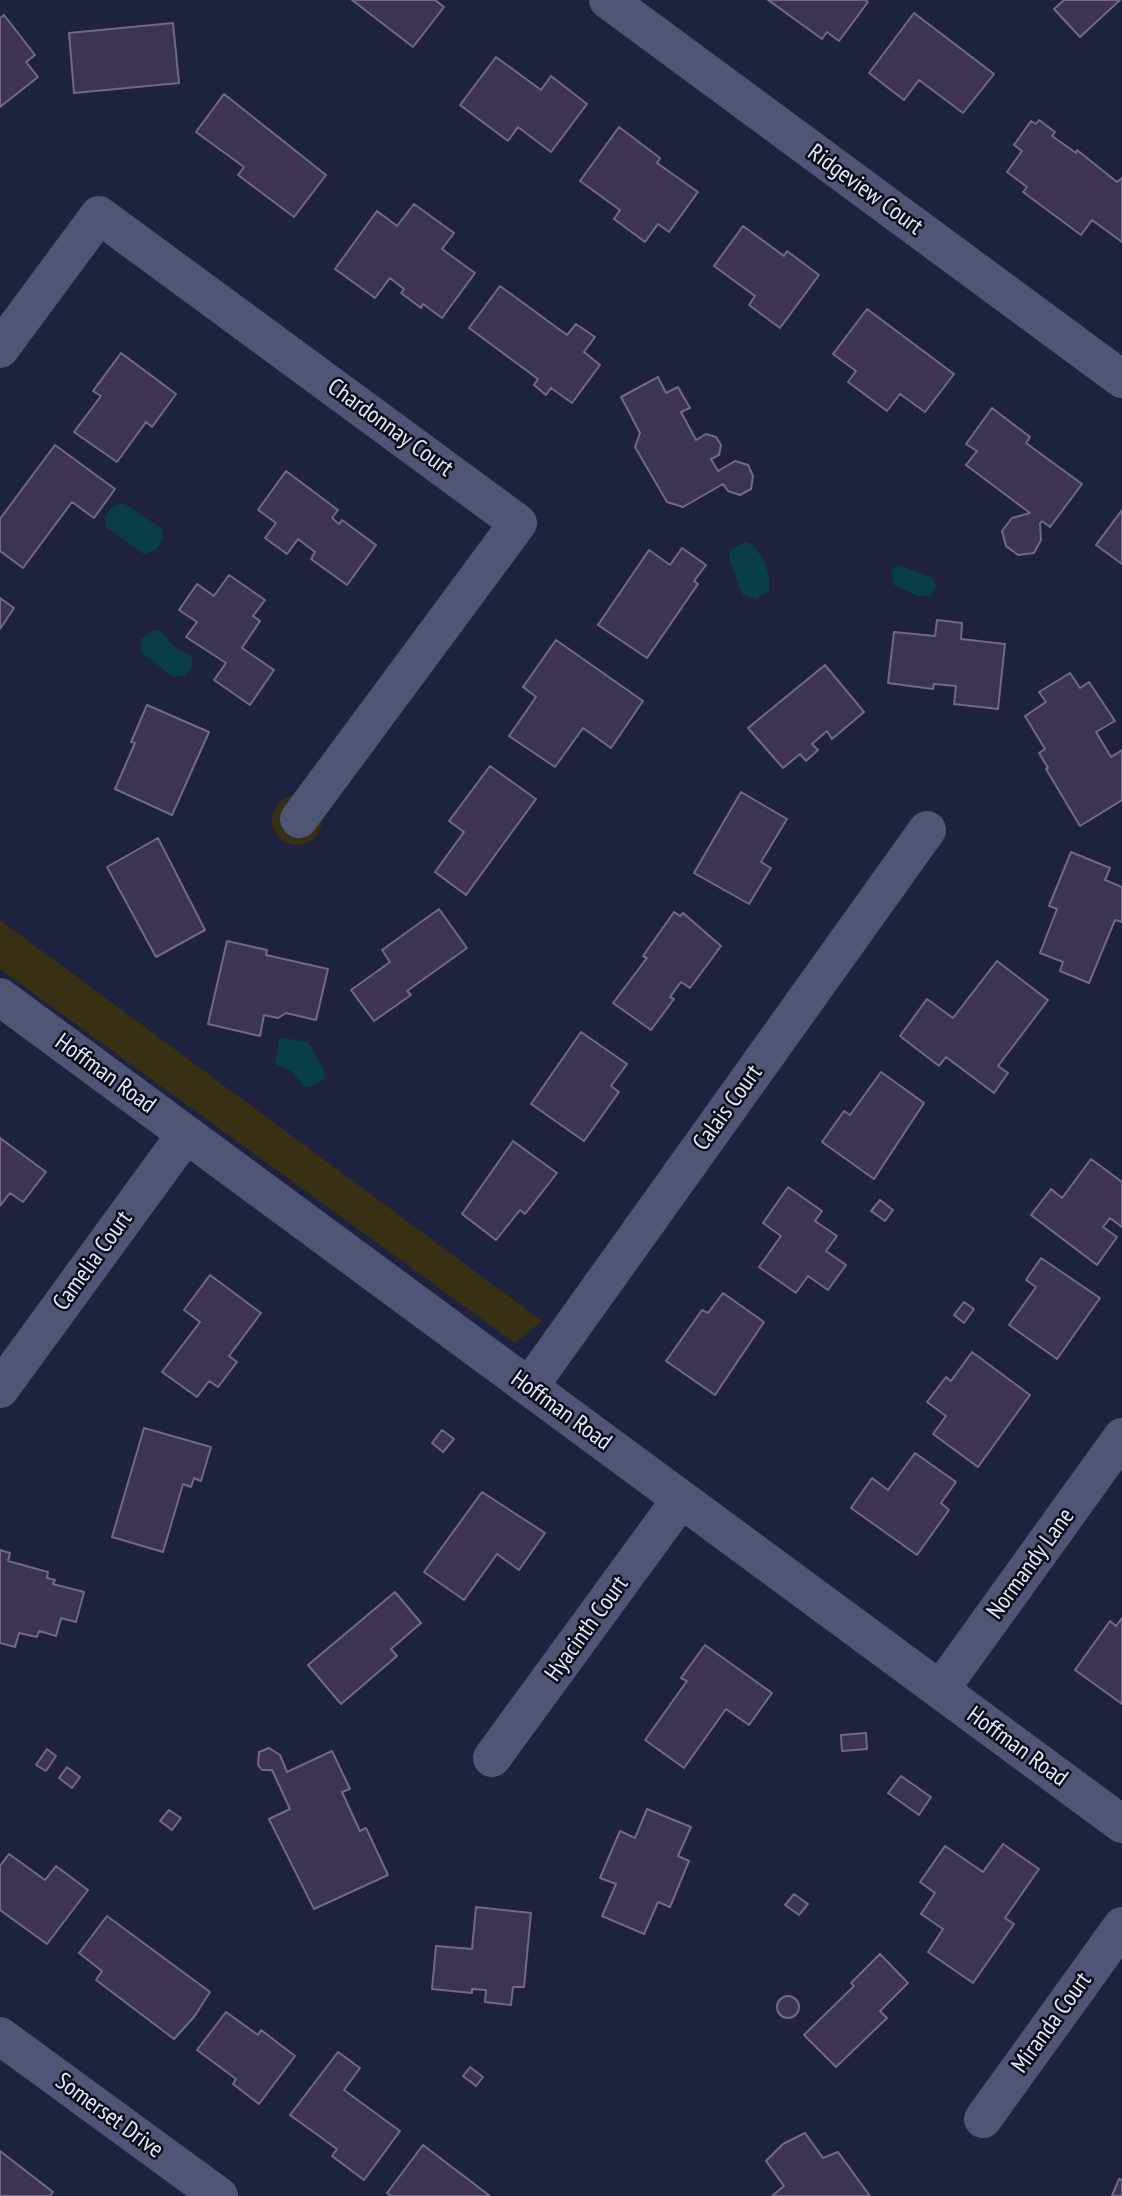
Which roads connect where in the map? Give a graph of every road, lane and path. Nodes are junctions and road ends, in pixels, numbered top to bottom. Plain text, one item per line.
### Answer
1 (608, 0) edge
2 (0, 349) edge
3 (1122, 379) edge
4 (299, 819) dead end
5 (927, 830) dead end
6 (0, 997) edge
7 (186, 1134) junction
8 (529, 1387) junction
9 (0, 1389) edge
10 (1122, 1437) edge
11 (681, 1499) junction
12 (940, 1690) junction
13 (492, 1758) dead end
14 (1122, 1824) edge
15 (1122, 1926) edge
16 (0, 2036) edge
17 (983, 2119) dead end
18 (219, 2196) edge

1 - 3 street, Ridgeview Court
2 - 4 street, Chardonnay Court
5 - 8 street, Calais Court
6 - 7 street, Hoffman Road
7 - 8 street, Hoffman Road
7 - 9 street, Camelia Court
8 - 11 street, Hoffman Road
10 - 12 street, Normandy Lane
11 - 12 street, Hoffman Road
11 - 13 street, Hyacinth Court
12 - 14 street, Hoffman Road
15 - 17 street, Miranda Court
16 - 18 street, Somerset Drive

